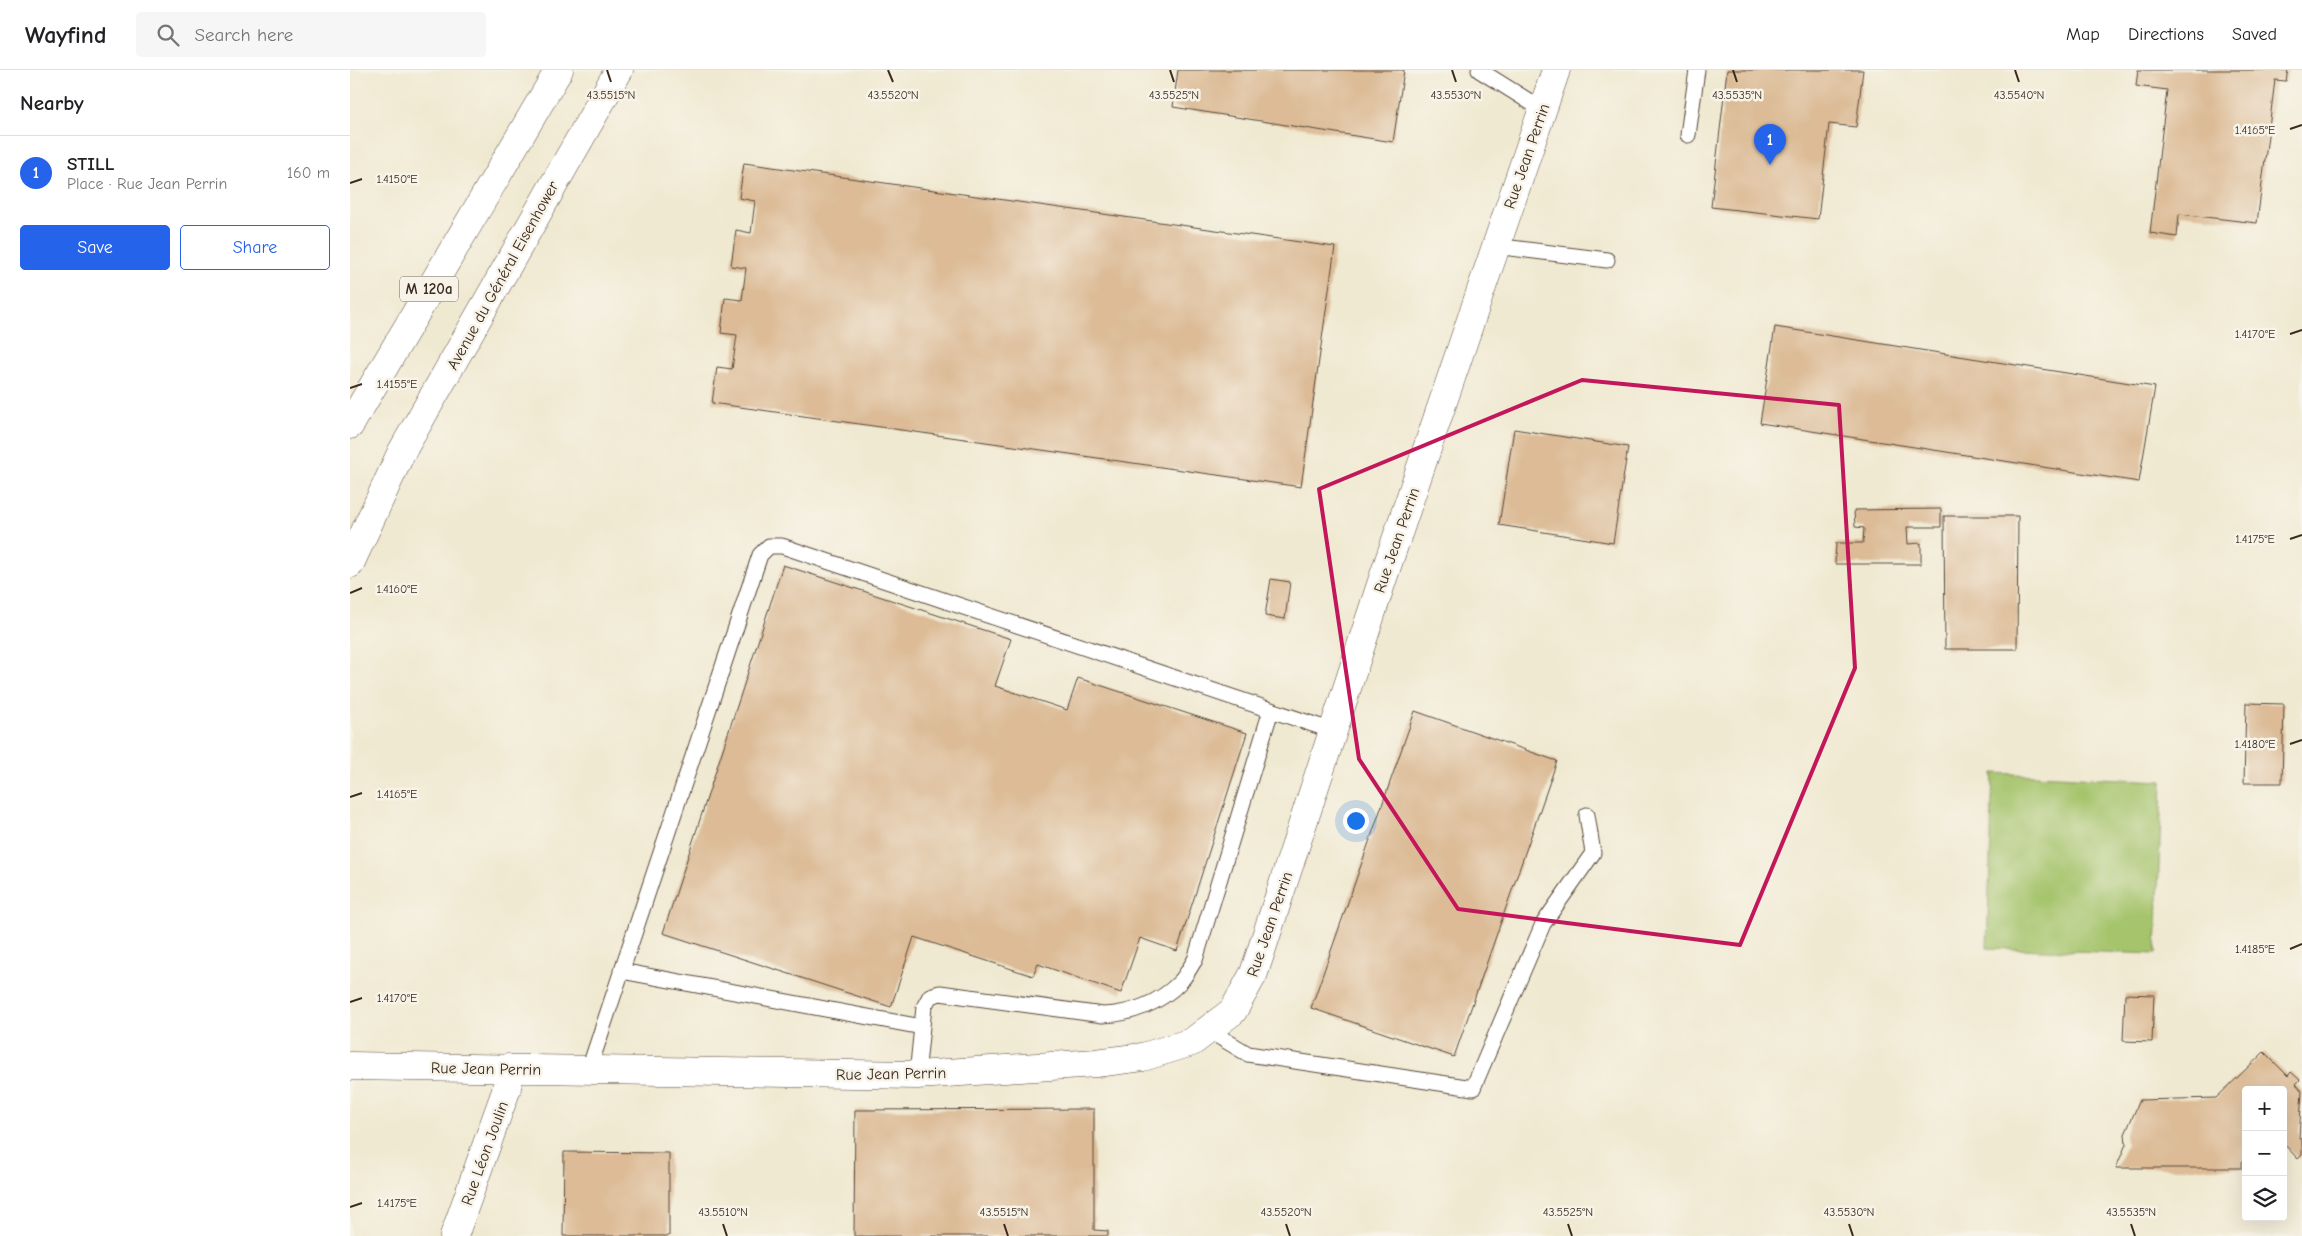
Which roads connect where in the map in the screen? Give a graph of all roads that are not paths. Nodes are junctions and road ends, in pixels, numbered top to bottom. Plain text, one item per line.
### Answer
1 (559, 70) edge
2 (619, 70) edge
3 (1479, 70) edge
4 (1556, 70) edge
5 (1697, 70) edge
6 (1543, 110) junction
7 (1688, 135) dead end
8 (1495, 246) junction
9 (1607, 260) dead end
10 (350, 425) edge
11 (350, 564) edge
12 (1271, 710) junction
13 (1333, 731) junction
14 (1587, 815) dead end
15 (621, 972) junction
16 (922, 1027) junction
17 (1208, 1030) junction
18 (350, 1066) edge
19 (507, 1068) junction
20 (589, 1069) junction
21 (917, 1075) junction
22 (454, 1236) edge

1 - 10 street, M 120a
2 - 11 street, Avenue du Général Eisenhower
3 - 6 lane
4 - 6 street, Rue Jean Perrin
5 - 7 lane
6 - 8 street, Rue Jean Perrin
8 - 9 lane
8 - 13 street, Rue Jean Perrin
12 - 13 lane
12 - 15 lane
12 - 16 lane
13 - 17 street, Rue Jean Perrin
14 - 17 lane
15 - 16 lane
15 - 20 lane
16 - 21 lane
17 - 21 street, Rue Jean Perrin
18 - 19 street, Rue Jean Perrin
19 - 20 street, Rue Jean Perrin
19 - 22 street, Rue Léon Joulin
20 - 21 street, Rue Jean Perrin

